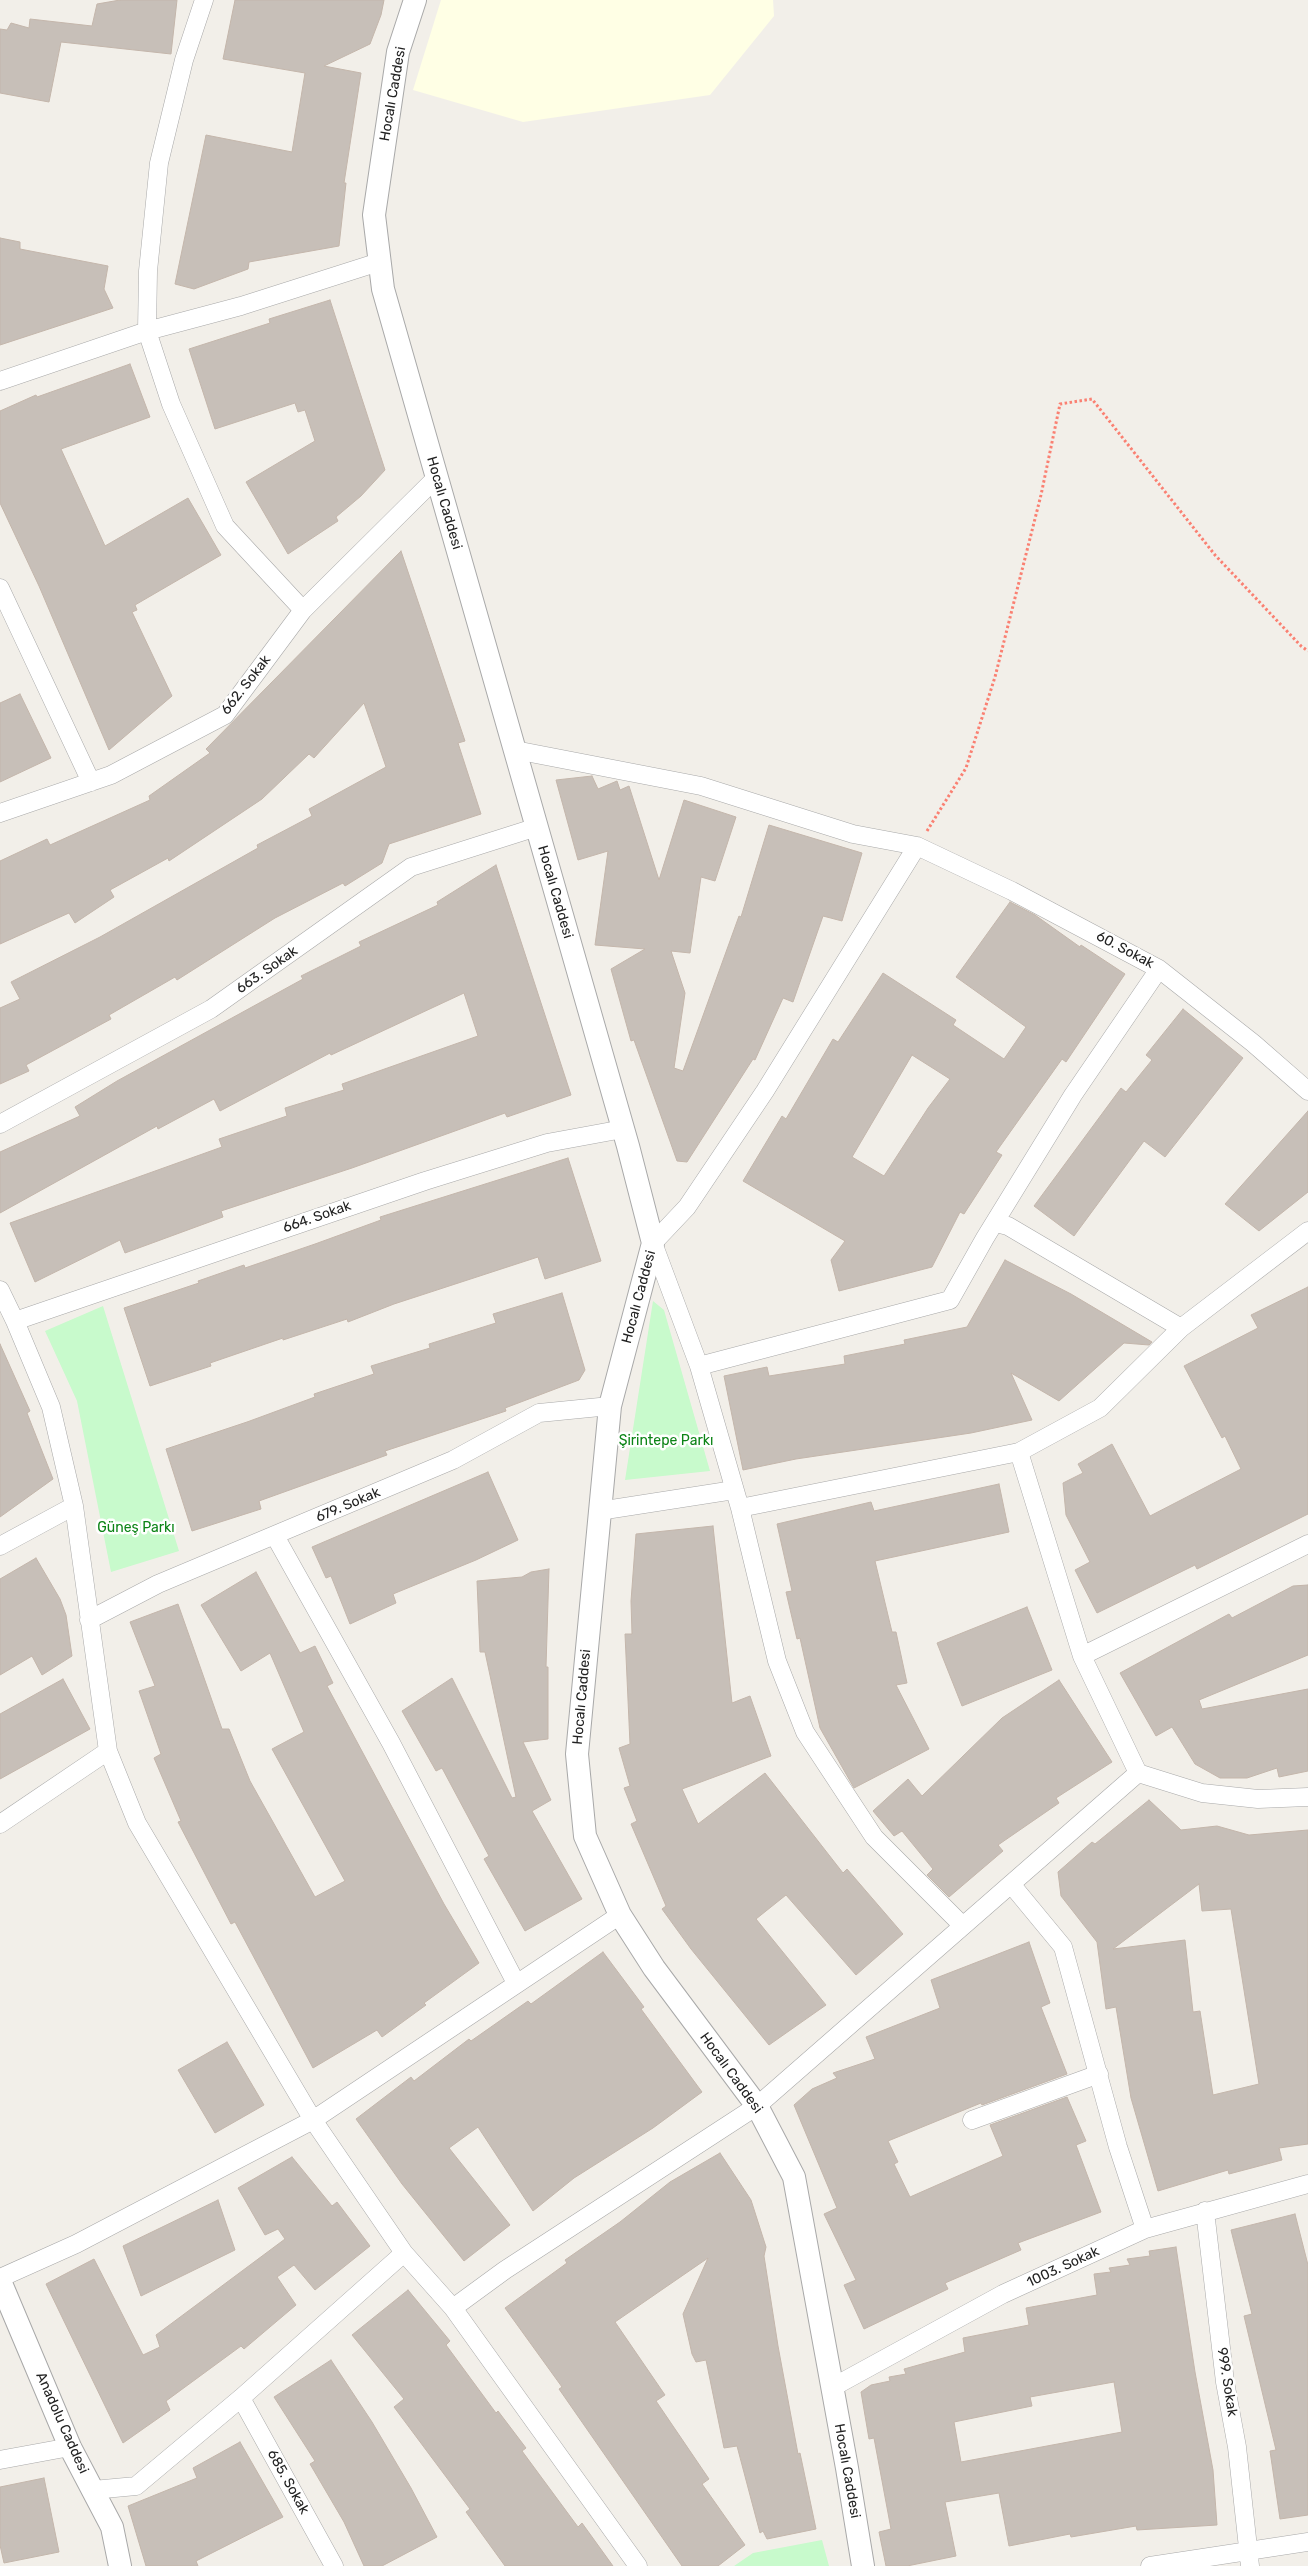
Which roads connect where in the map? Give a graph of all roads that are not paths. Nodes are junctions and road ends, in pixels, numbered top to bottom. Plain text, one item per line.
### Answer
1 (204, 0) edge
2 (415, 0) edge
3 (379, 262) junction
4 (147, 331) junction
5 (0, 381) edge
6 (437, 477) junction
7 (0, 588) edge
8 (303, 610) junction
9 (515, 750) junction
10 (92, 782) junction
11 (0, 814) edge
12 (537, 828) junction
13 (917, 846) junction
14 (1159, 969) junction
15 (1308, 1091) edge
16 (0, 1124) edge
17 (623, 1129) junction
18 (996, 1223) junction
19 (1308, 1232) edge
20 (654, 1243) junction
21 (0, 1290) edge
22 (15, 1321) junction
23 (1181, 1328) junction
24 (699, 1366) junction
25 (610, 1406) junction
26 (1019, 1452) junction
27 (734, 1490) junction
28 (74, 1506) junction
29 (740, 1508) junction
30 (599, 1511) junction
31 (275, 1536) junction
32 (1308, 1544) edge
33 (0, 1546) edge
34 (89, 1620) junction
35 (1082, 1656) junction
36 (108, 1751) junction
37 (1138, 1773) junction
38 (1308, 1797) edge
39 (0, 1824) edge
40 (1011, 1884) junction
41 (620, 1915) junction
42 (963, 1926) junction
43 (516, 1983) junction
44 (1099, 2074) junction
45 (758, 2106) junction
46 (312, 2120) junction
47 (972, 2120) dead end
48 (1308, 2184) edge
49 (1206, 2211) junction
50 (1145, 2229) junction
51 (404, 2252) junction
52 (0, 2280) edge
53 (452, 2308) junction
54 (833, 2387) junction
55 (241, 2398) junction
56 (70, 2446) junction
57 (0, 2460) edge
58 (93, 2490) junction
59 (1308, 2542) edge
60 (1249, 2559) edge
61 (120, 2566) edge
62 (334, 2566) edge
63 (638, 2566) edge
64 (862, 2566) edge
65 (1150, 2566) edge

1 - 4 street
2 - 3 street, Hocalı Caddesi
3 - 4 street
3 - 6 street, Hocalı Caddesi
4 - 5 street
4 - 8 street
6 - 8 street, 662. Sokak
6 - 9 street, Hocalı Caddesi
7 - 10 street
8 - 10 street, 662. Sokak
9 - 12 street, Hocalı Caddesi
9 - 13 street, 60. Sokak
10 - 11 street, 662. Sokak
12 - 16 street, 663. Sokak
12 - 17 street, Hocalı Caddesi
13 - 14 street, 60. Sokak
13 - 20 street
14 - 15 street, 60. Sokak
14 - 18 street
17 - 20 street, Hocalı Caddesi
17 - 22 street, 664. Sokak
18 - 23 street
18 - 24 street
19 - 23 street
20 - 24 street
20 - 25 street, Hocalı Caddesi
21 - 22 street
22 - 28 street
23 - 26 street
24 - 27 street
25 - 30 street, Hocalı Caddesi
25 - 31 street, 679. Sokak
26 - 29 street
26 - 35 street
27 - 29 street
27 - 30 street
28 - 33 street
28 - 34 street
29 - 42 street
30 - 41 street, Hocalı Caddesi
31 - 34 street, 679. Sokak
31 - 43 street
32 - 35 street
34 - 36 street
35 - 37 street
36 - 39 street
36 - 46 street
37 - 38 street
37 - 40 street
40 - 42 street
40 - 44 street
41 - 43 street
41 - 45 street, Hocalı Caddesi
42 - 45 street
43 - 46 street
44 - 47 street
44 - 50 street
45 - 53 street
45 - 54 street, Hocalı Caddesi
46 - 51 street
46 - 52 street
48 - 49 street, 1003. Sokak
49 - 50 street, 1003. Sokak
49 - 60 street, 999. Sokak
50 - 54 street, 1003. Sokak
51 - 53 street
51 - 55 street
52 - 56 street, Anadolu Caddesi
53 - 63 street
54 - 64 street, Hocalı Caddesi
55 - 58 street
55 - 62 street, 685. Sokak
56 - 57 street
56 - 58 street, Anadolu Caddesi
58 - 61 street, Anadolu Caddesi
59 - 60 street
60 - 65 street

